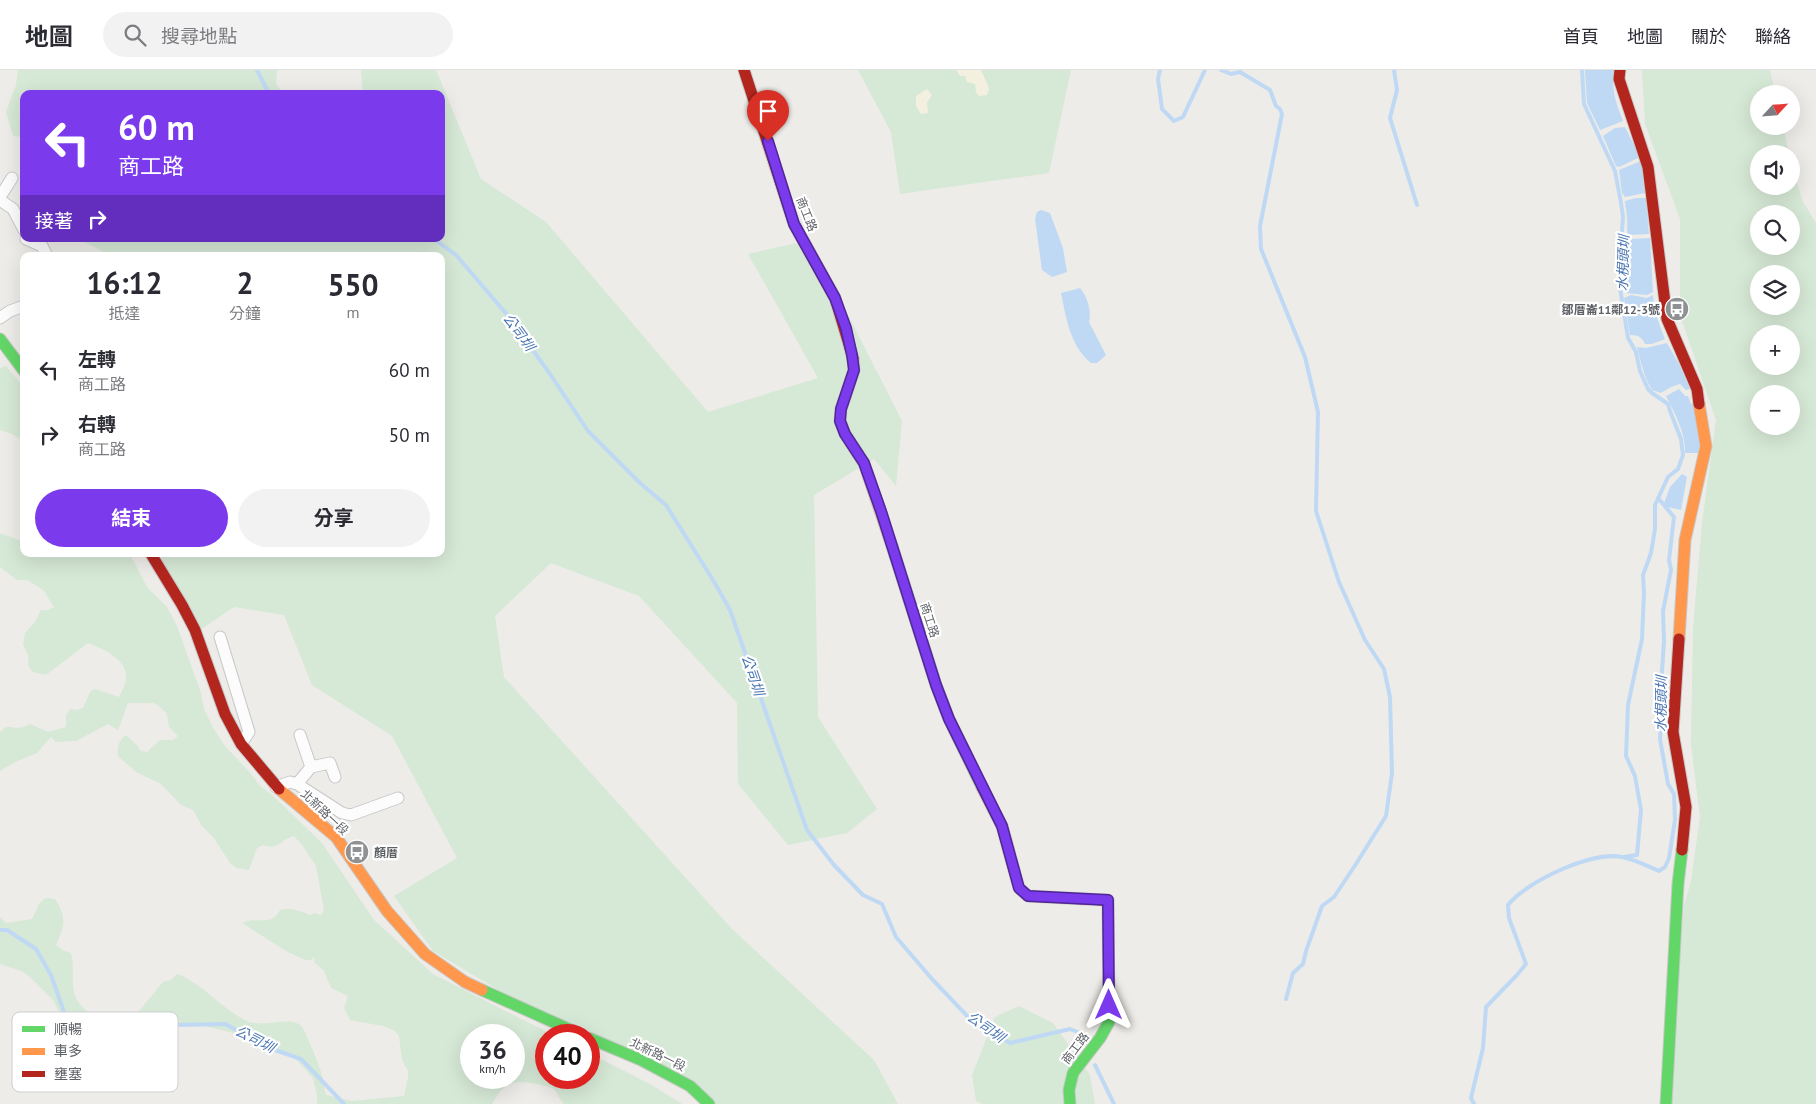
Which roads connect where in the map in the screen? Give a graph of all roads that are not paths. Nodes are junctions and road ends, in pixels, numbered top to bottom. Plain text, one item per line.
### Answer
1 (744, 70) edge
2 (1620, 70) edge
3 (12, 178) dead end
4 (0, 199) edge
5 (20, 222) edge
6 (33, 242) edge
7 (45, 252) edge
8 (20, 307) edge
9 (0, 318) edge
10 (0, 339) edge
11 (20, 367) edge
12 (153, 557) edge
13 (220, 637) dead end
14 (300, 735) dead end
15 (241, 744) junction
16 (311, 767) junction
17 (335, 776) dead end
18 (297, 784) junction
19 (276, 787) junction
20 (398, 798) dead end
21 (556, 1024) edge
22 (600, 1043) edge
23 (709, 1104) edge
24 (1070, 1104) edge
25 (1666, 1104) edge

1 - 24 street, 商工路
2 - 25 street
3 - 4 street
4 - 5 street
6 - 7 street
8 - 9 street
10 - 11 street
12 - 15 street, 北新路一段
13 - 15 street
14 - 16 street
15 - 19 street, 北新路一段
16 - 17 street
16 - 18 street
18 - 19 street
18 - 20 street
19 - 21 street, 北新路一段
22 - 23 street, 北新路一段

